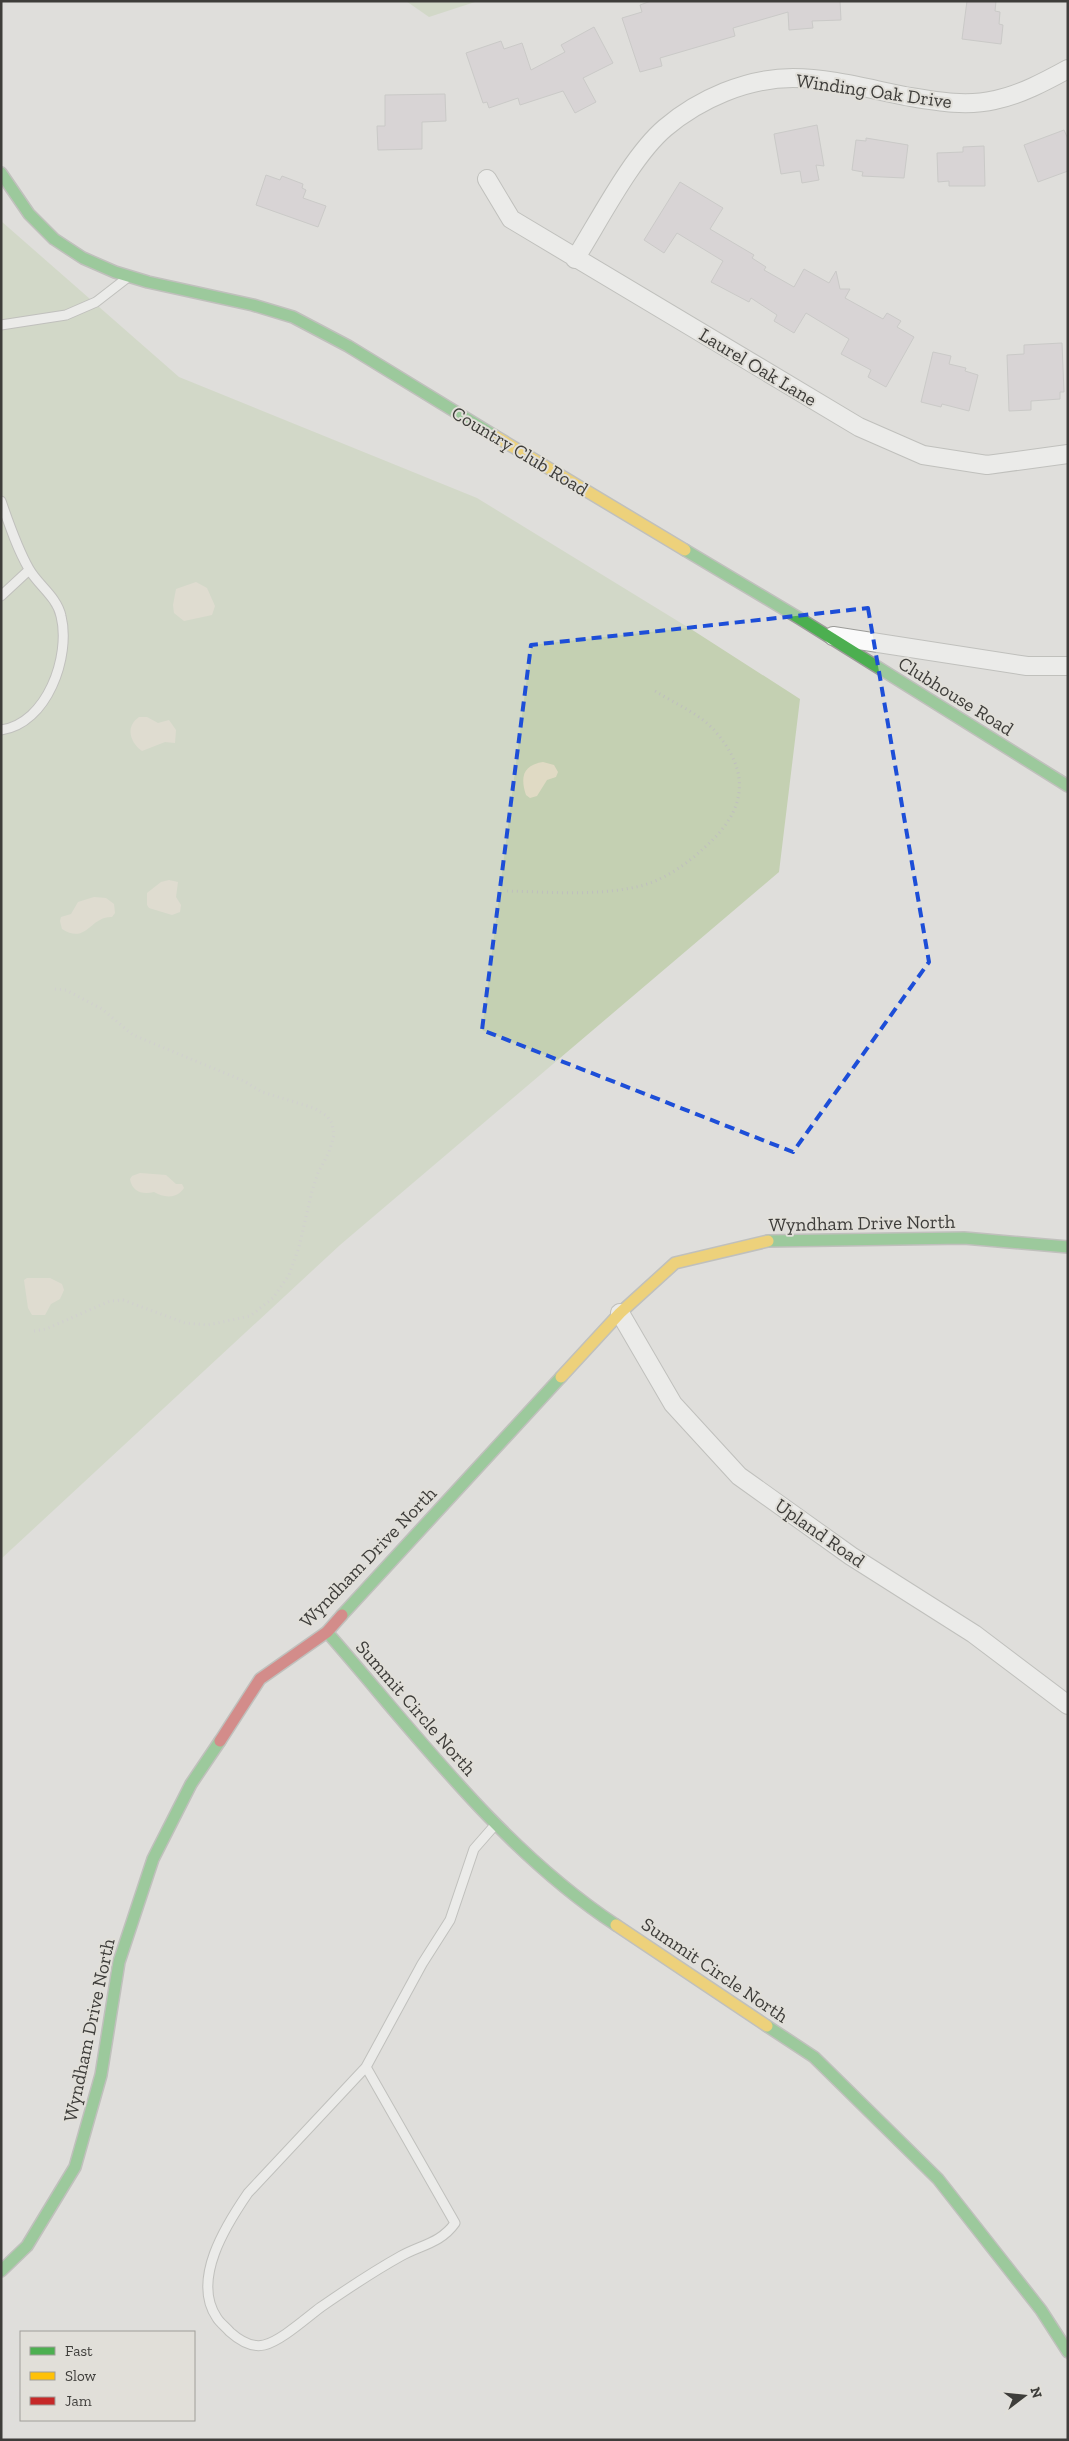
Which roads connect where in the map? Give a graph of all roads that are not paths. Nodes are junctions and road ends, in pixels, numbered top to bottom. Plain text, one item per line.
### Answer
1 (1068, 69) edge
2 (1, 173) edge
3 (487, 179) dead end
4 (575, 259) junction
5 (130, 276) junction
6 (1, 325) edge
7 (1068, 454) edge
8 (1, 502) edge
9 (29, 570) junction
10 (1, 596) edge
11 (825, 634) junction
12 (1068, 666) edge
13 (1, 730) edge
14 (1068, 786) edge
15 (1068, 1247) edge
16 (620, 1313) junction
17 (327, 1632) junction
18 (1068, 1706) edge
19 (495, 1825) junction
20 (366, 2067) junction
21 (1, 2272) edge
22 (1068, 2352) edge

1 - 4 street, Winding Oak Drive
2 - 5 street, Country Club Road
3 - 4 street, Laurel Oak Lane
4 - 7 street, Laurel Oak Lane
5 - 6 lane
5 - 11 street, Country Club Road
8 - 9 lane
9 - 10 lane
9 - 13 lane
11 - 12 street, Country Club Road
11 - 14 street, Clubhouse Road
15 - 16 street, Wyndham Drive North
16 - 17 street, Wyndham Drive North
16 - 18 street, Upland Road
17 - 19 street, Summit Circle North
17 - 21 street, Wyndham Drive North
19 - 20 lane
19 - 22 street, Summit Circle North
20 - 20 lane

